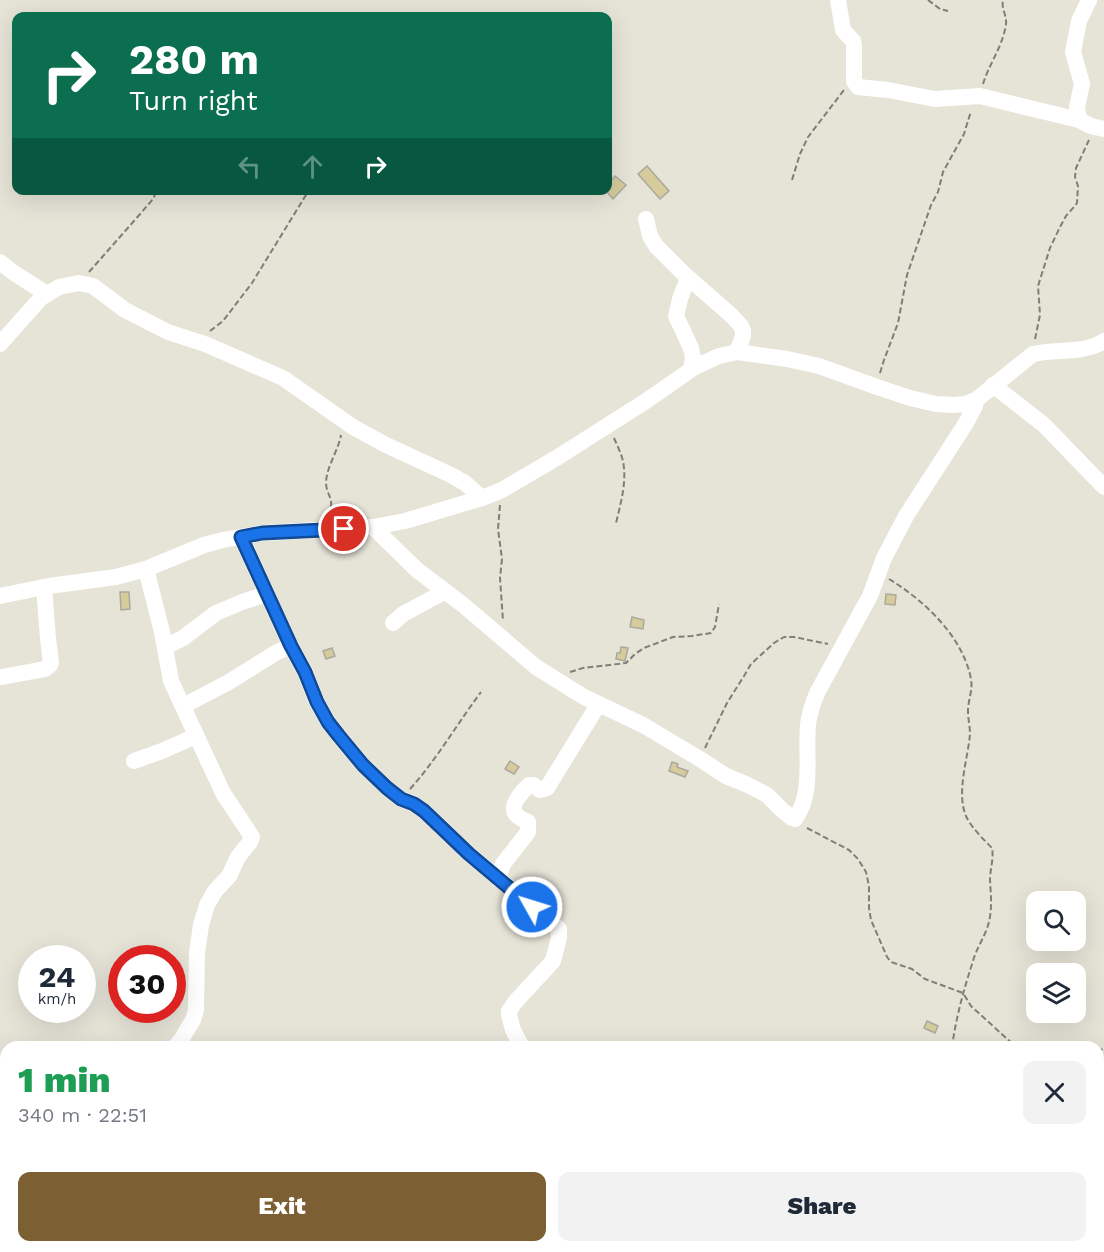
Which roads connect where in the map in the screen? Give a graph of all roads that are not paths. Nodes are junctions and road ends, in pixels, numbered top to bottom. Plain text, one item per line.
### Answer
1 (838, 0) edge
2 (1086, 1) edge
3 (1092, 125) edge
4 (646, 219) dead end
5 (0, 262) edge
6 (688, 278) junction
7 (47, 294) junction
8 (1104, 341) edge
9 (0, 344) edge
10 (737, 352) junction
11 (691, 369) junction
12 (993, 385) junction
13 (975, 400) junction
14 (1104, 487) edge
15 (482, 498) junction
16 (372, 526) junction
17 (241, 537) junction
18 (147, 569) junction
19 (44, 587) junction
20 (444, 592) junction
21 (267, 594) junction
22 (0, 596) edge
23 (393, 622) dead end
24 (291, 646) junction
25 (165, 648) junction
26 (2, 677) dead end
27 (598, 705) junction
28 (183, 706) junction
29 (196, 736) junction
30 (134, 760) dead end
31 (498, 878) junction
32 (180, 1041) edge
33 (519, 1041) edge

1 - 3 street
2 - 3 street
4 - 6 street
5 - 7 street
6 - 10 street
6 - 11 street
7 - 9 street
7 - 15 street
8 - 12 street
10 - 11 street
10 - 13 street
11 - 15 street
12 - 13 street
12 - 14 street
13 - 27 street
15 - 16 street
16 - 17 street
16 - 20 street
17 - 18 street
17 - 21 street
18 - 19 street
18 - 25 street
19 - 22 street
19 - 26 street
20 - 23 street
20 - 27 street
21 - 24 street
21 - 25 street
24 - 28 street
24 - 31 street
25 - 28 street
27 - 31 street
28 - 29 street
29 - 30 street
29 - 32 street
31 - 33 street

